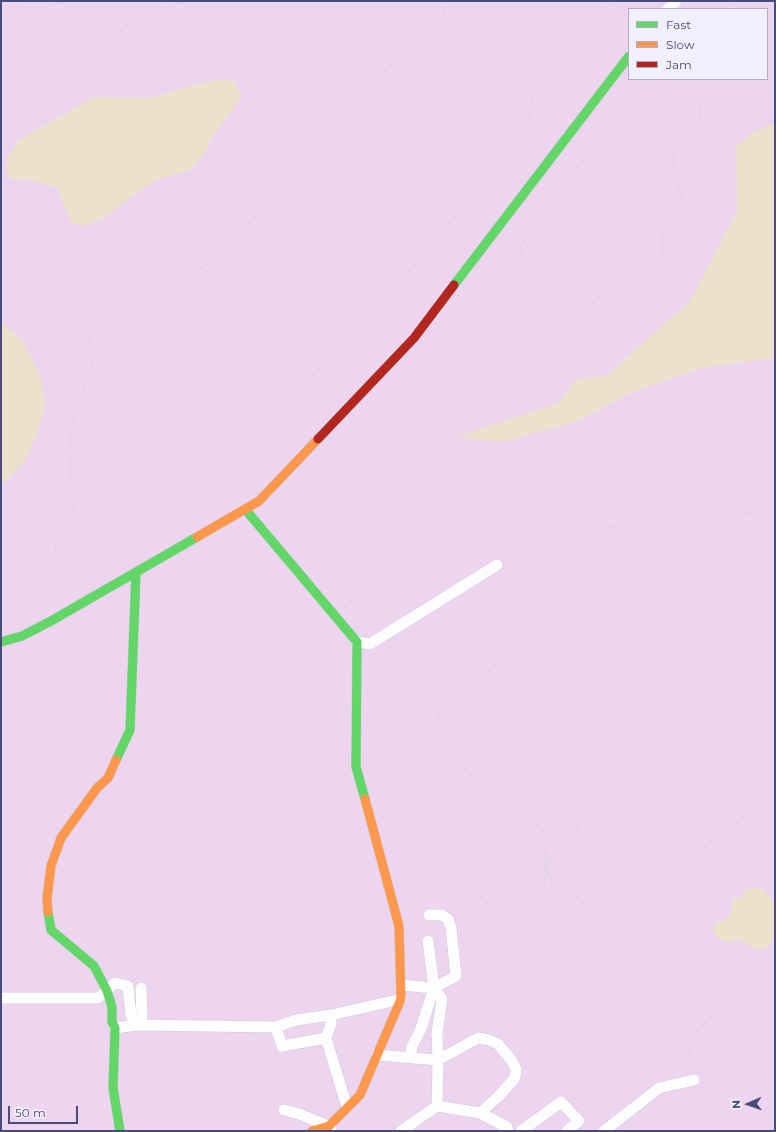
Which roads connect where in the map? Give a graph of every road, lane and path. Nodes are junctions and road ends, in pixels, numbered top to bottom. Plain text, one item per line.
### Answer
1 (68, 1) edge
2 (186, 1) edge
3 (445, 1) edge
4 (610, 1) edge
5 (1, 16) edge
6 (628, 57) edge
7 (642, 80) edge
8 (706, 80) edge
9 (1, 94) edge
10 (1, 260) edge
11 (26, 260) junction
12 (775, 396) edge
13 (245, 509) junction
14 (775, 509) edge
15 (73, 516) junction
16 (610, 525) junction
17 (775, 540) edge
18 (497, 565) junction
19 (136, 572) junction
20 (86, 601) junction
21 (333, 614) junction
22 (1, 642) edge
23 (356, 642) junction
24 (775, 767) edge
25 (775, 797) edge
26 (577, 826) junction
27 (541, 829) junction
28 (546, 862) junction
29 (474, 883) dead end
30 (429, 915) dead end
31 (428, 941) dead end
32 (573, 952) dead end
33 (400, 985) junction
34 (140, 988) dead end
35 (434, 988) junction
36 (108, 991) junction
37 (1, 998) edge
38 (401, 999) junction
39 (775, 1006) edge
40 (331, 1015) junction
41 (137, 1025) junction
42 (276, 1027) junction
43 (115, 1028) junction
44 (420, 1031) junction
45 (437, 1033) junction
46 (326, 1038) junction
47 (377, 1055) junction
48 (410, 1057) junction
49 (438, 1060) junction
50 (694, 1080) dead end
51 (437, 1106) junction
52 (347, 1107) junction
53 (284, 1110) dead end
54 (686, 1112) dead end
55 (480, 1113) junction
56 (775, 1117) edge
57 (331, 1128) edge
58 (120, 1131) edge
59 (312, 1131) edge
60 (401, 1131) edge
61 (508, 1131) edge
62 (521, 1131) edge
63 (567, 1131) edge
64 (604, 1131) edge

1 - 5 path
2 - 9 path
3 - 11 path
4 - 15 path
6 - 13 street
7 - 8 path
10 - 11 path
11 - 15 path
12 - 16 path
13 - 19 street
13 - 21 street
14 - 16 path
15 - 20 path
16 - 18 path
17 - 27 path
18 - 21 path
18 - 23 street
19 - 20 street
19 - 36 street
20 - 22 street
21 - 23 street
23 - 33 street
24 - 26 path
25 - 28 path
26 - 27 path
26 - 28 path
27 - 28 path
28 - 29 path
30 - 35 street
31 - 35 street
32 - 39 path
33 - 35 street
33 - 38 street
34 - 41 street
35 - 44 street
35 - 45 street
36 - 37 street
36 - 41 street
36 - 43 street
38 - 40 street
38 - 47 street
40 - 42 street
40 - 46 street
41 - 42 street
41 - 43 street
42 - 46 street
43 - 58 street
44 - 45 street
44 - 48 street
45 - 49 street
46 - 52 street
47 - 48 street
47 - 52 street
48 - 49 street
49 - 51 street
49 - 55 street
50 - 64 street
51 - 55 street
51 - 60 street
52 - 57 street
53 - 57 street
54 - 56 path
55 - 61 street
57 - 59 street
62 - 63 street

